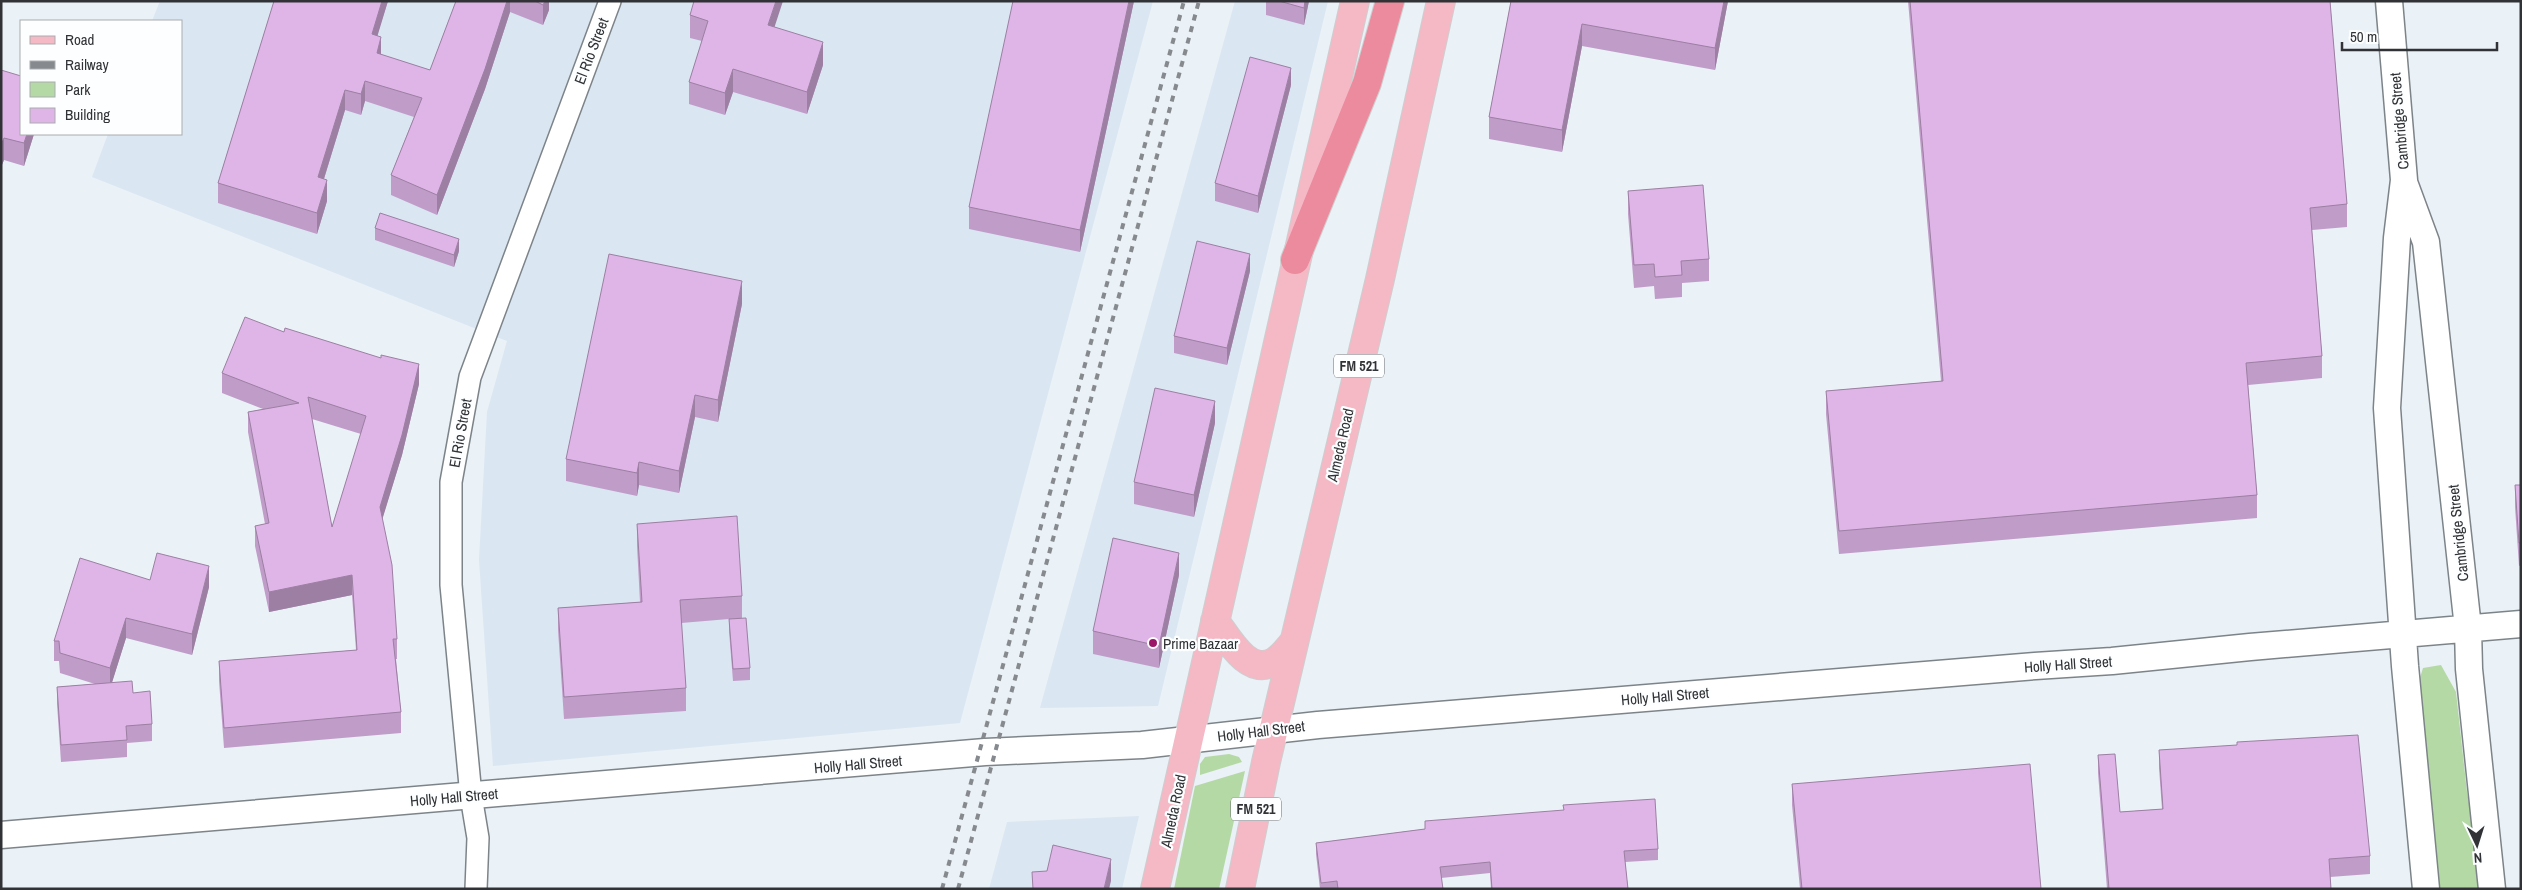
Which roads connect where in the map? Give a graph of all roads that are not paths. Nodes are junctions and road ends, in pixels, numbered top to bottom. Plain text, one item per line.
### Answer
1 (610, 1) edge
2 (1355, 1) edge
3 (1390, 1) edge
4 (1441, 1) edge
5 (2389, 1) edge
6 (2404, 180) junction
7 (1296, 260) junction
8 (1216, 621) junction
9 (2521, 624) edge
10 (2468, 628) junction
11 (2404, 633) junction
12 (1294, 643) junction
13 (1274, 730) junction
14 (1188, 740) junction
15 (470, 796) junction
16 (1, 835) edge
17 (476, 889) edge
18 (1155, 889) edge
19 (1240, 889) edge
20 (2426, 889) edge
21 (2492, 889) edge

1 - 15 street, El Rio Street
2 - 7 main road, Almeda Road
3 - 7 highway
4 - 12 main road, Almeda Road / FM 521
5 - 6 street, Cambridge Street
6 - 10 street, Cambridge Street
6 - 11 street, Cambridge Street
7 - 8 main road, Almeda Road
8 - 12 main road
8 - 14 main road, Almeda Road
9 - 10 street, Holly Hall Street
10 - 11 street, Holly Hall Street
10 - 21 street, Cambridge Street
11 - 13 street, Holly Hall Street
11 - 20 street, Cambridge Street
12 - 13 main road, Almeda Road / FM 521
13 - 14 street, Holly Hall Street
13 - 19 main road, Almeda Road / FM 521
14 - 15 street, Holly Hall Street
14 - 18 main road, Almeda Road
15 - 16 street, Holly Hall Street
15 - 17 street, El Rio Street

